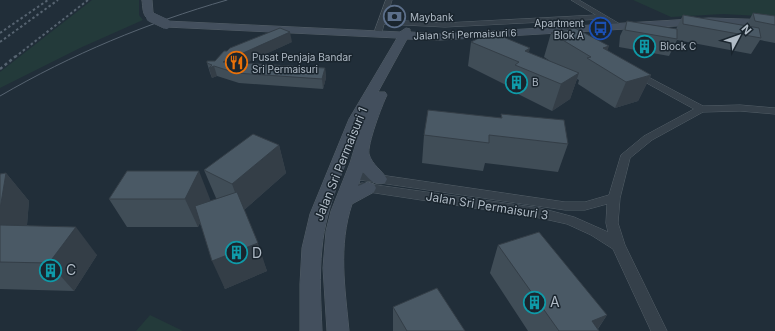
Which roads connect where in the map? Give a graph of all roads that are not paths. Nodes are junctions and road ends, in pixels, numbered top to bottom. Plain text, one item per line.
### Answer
1 (147, 0) edge
2 (154, 0) edge
3 (389, 0) edge
4 (574, 0) edge
5 (155, 16) junction
6 (603, 17) junction
7 (775, 21) edge
8 (617, 25) junction
9 (380, 29) junction
10 (554, 29) junction
11 (409, 38) junction
12 (624, 67) edge
13 (701, 109) junction
14 (775, 111) edge
15 (361, 153) junction
16 (343, 182) junction
17 (373, 183) junction
18 (614, 198) junction
19 (618, 245) junction
20 (335, 282) junction
21 (310, 284) junction
22 (311, 331) edge
23 (338, 331) edge
24 (659, 331) edge

1 - 5 street
2 - 5 street
3 - 9 street
4 - 6 street
5 - 9 street, bridge
6 - 8 street
6 - 9 street
7 - 8 street, Jalan Sri Permaisuri 6
8 - 10 street, Jalan Sri Permaisuri 6
8 - 10 street, Jalan Sri Permaisuri 6
9 - 11 street, Jalan Sri Permaisuri 6
10 - 11 street, Jalan Sri Permaisuri 6
10 - 11 street, Jalan Sri Permaisuri 6
11 - 15 street, Jalan Sri Permaisuri 1
11 - 16 street, Jalan Sri Permaisuri 1
12 - 13 street
13 - 14 street
13 - 18 street
15 - 16 street, Jalan Sri Permaisuri 1
15 - 17 street
16 - 17 street
16 - 17 street, Jalan Sri Permaisuri 3
16 - 20 street, Jalan Sri Permaisuri 1
16 - 21 street, Jalan Sri Permaisuri 1
17 - 18 street, Jalan Sri Permaisuri 3
17 - 19 street, Jalan Sri Permaisuri 3
18 - 19 street
19 - 24 street
20 - 21 street
20 - 23 street, Jalan Sri Permaisuri 1
21 - 22 street, Jalan Sri Permaisuri 1

